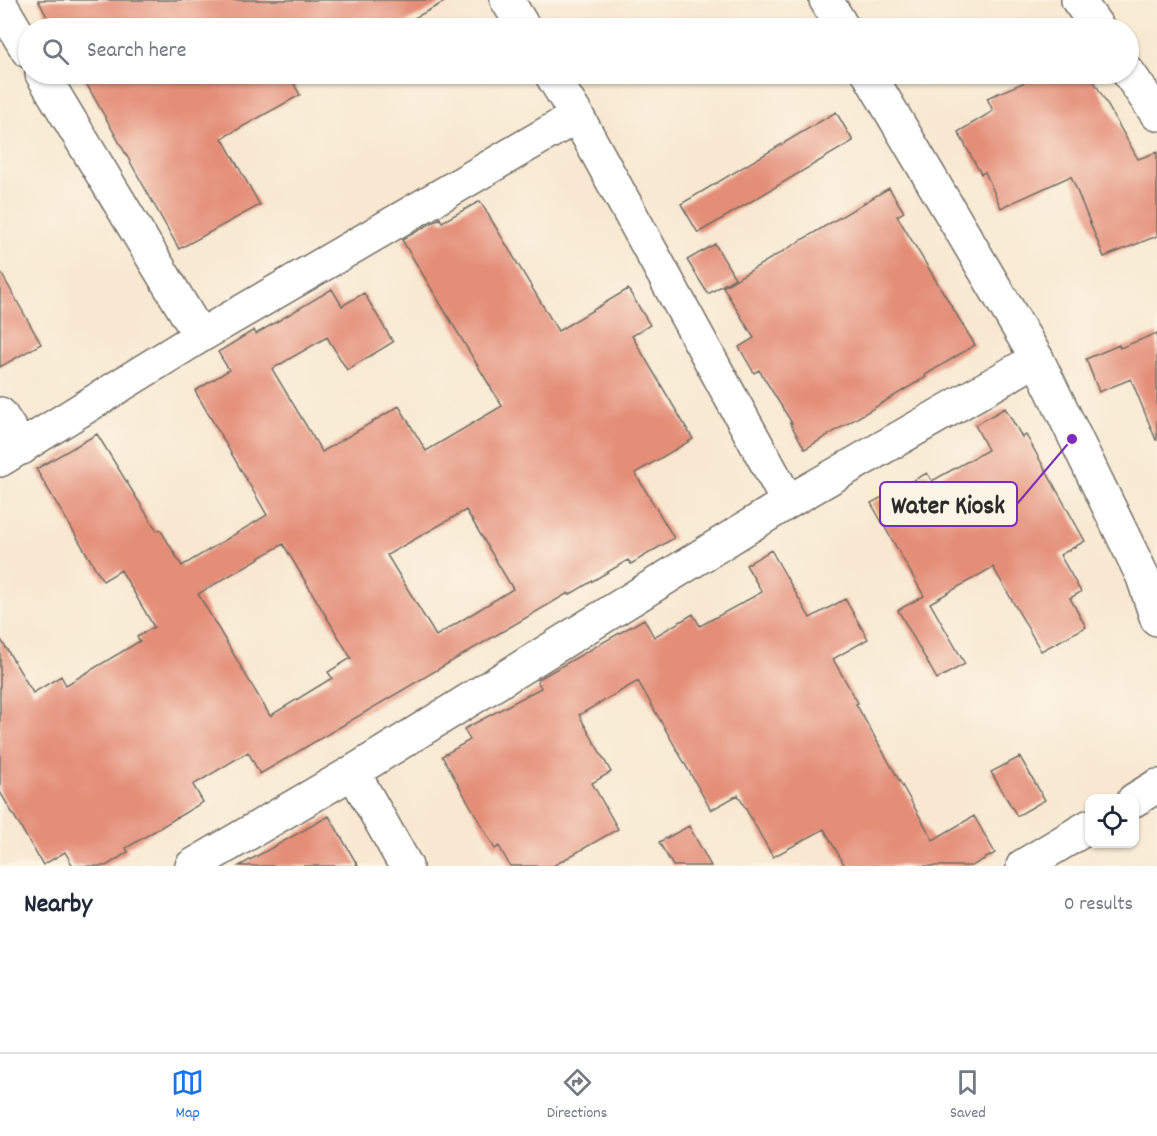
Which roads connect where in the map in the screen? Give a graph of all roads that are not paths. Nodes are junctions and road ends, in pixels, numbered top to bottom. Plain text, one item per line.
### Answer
1 (507, 0) edge
2 (826, 0) edge
3 (1078, 0) edge
4 (0, 4) edge
5 (518, 18) edge
6 (837, 18) edge
7 (1091, 18) edge
8 (18, 34) edge
9 (48, 84) edge
10 (557, 84) edge
11 (875, 84) edge
12 (1136, 84) edge
13 (1157, 114) edge
14 (577, 116) junction
15 (200, 336) junction
16 (1037, 358) junction
17 (0, 414) edge
18 (11, 454) edge
19 (788, 502) junction
20 (1157, 619) edge
21 (354, 772) junction
22 (1157, 786) edge
23 (1139, 797) edge
24 (1085, 828) edge
25 (192, 866) edge
26 (406, 866) edge
27 (1023, 866) edge

1 - 5 street
2 - 6 street
3 - 7 street
4 - 8 street
9 - 15 street
10 - 14 street
11 - 16 street
12 - 13 street
14 - 15 street
14 - 19 street
15 - 18 street
16 - 19 street
16 - 20 street
17 - 18 street
19 - 21 street
21 - 25 street
21 - 26 street
22 - 23 street
24 - 27 street

